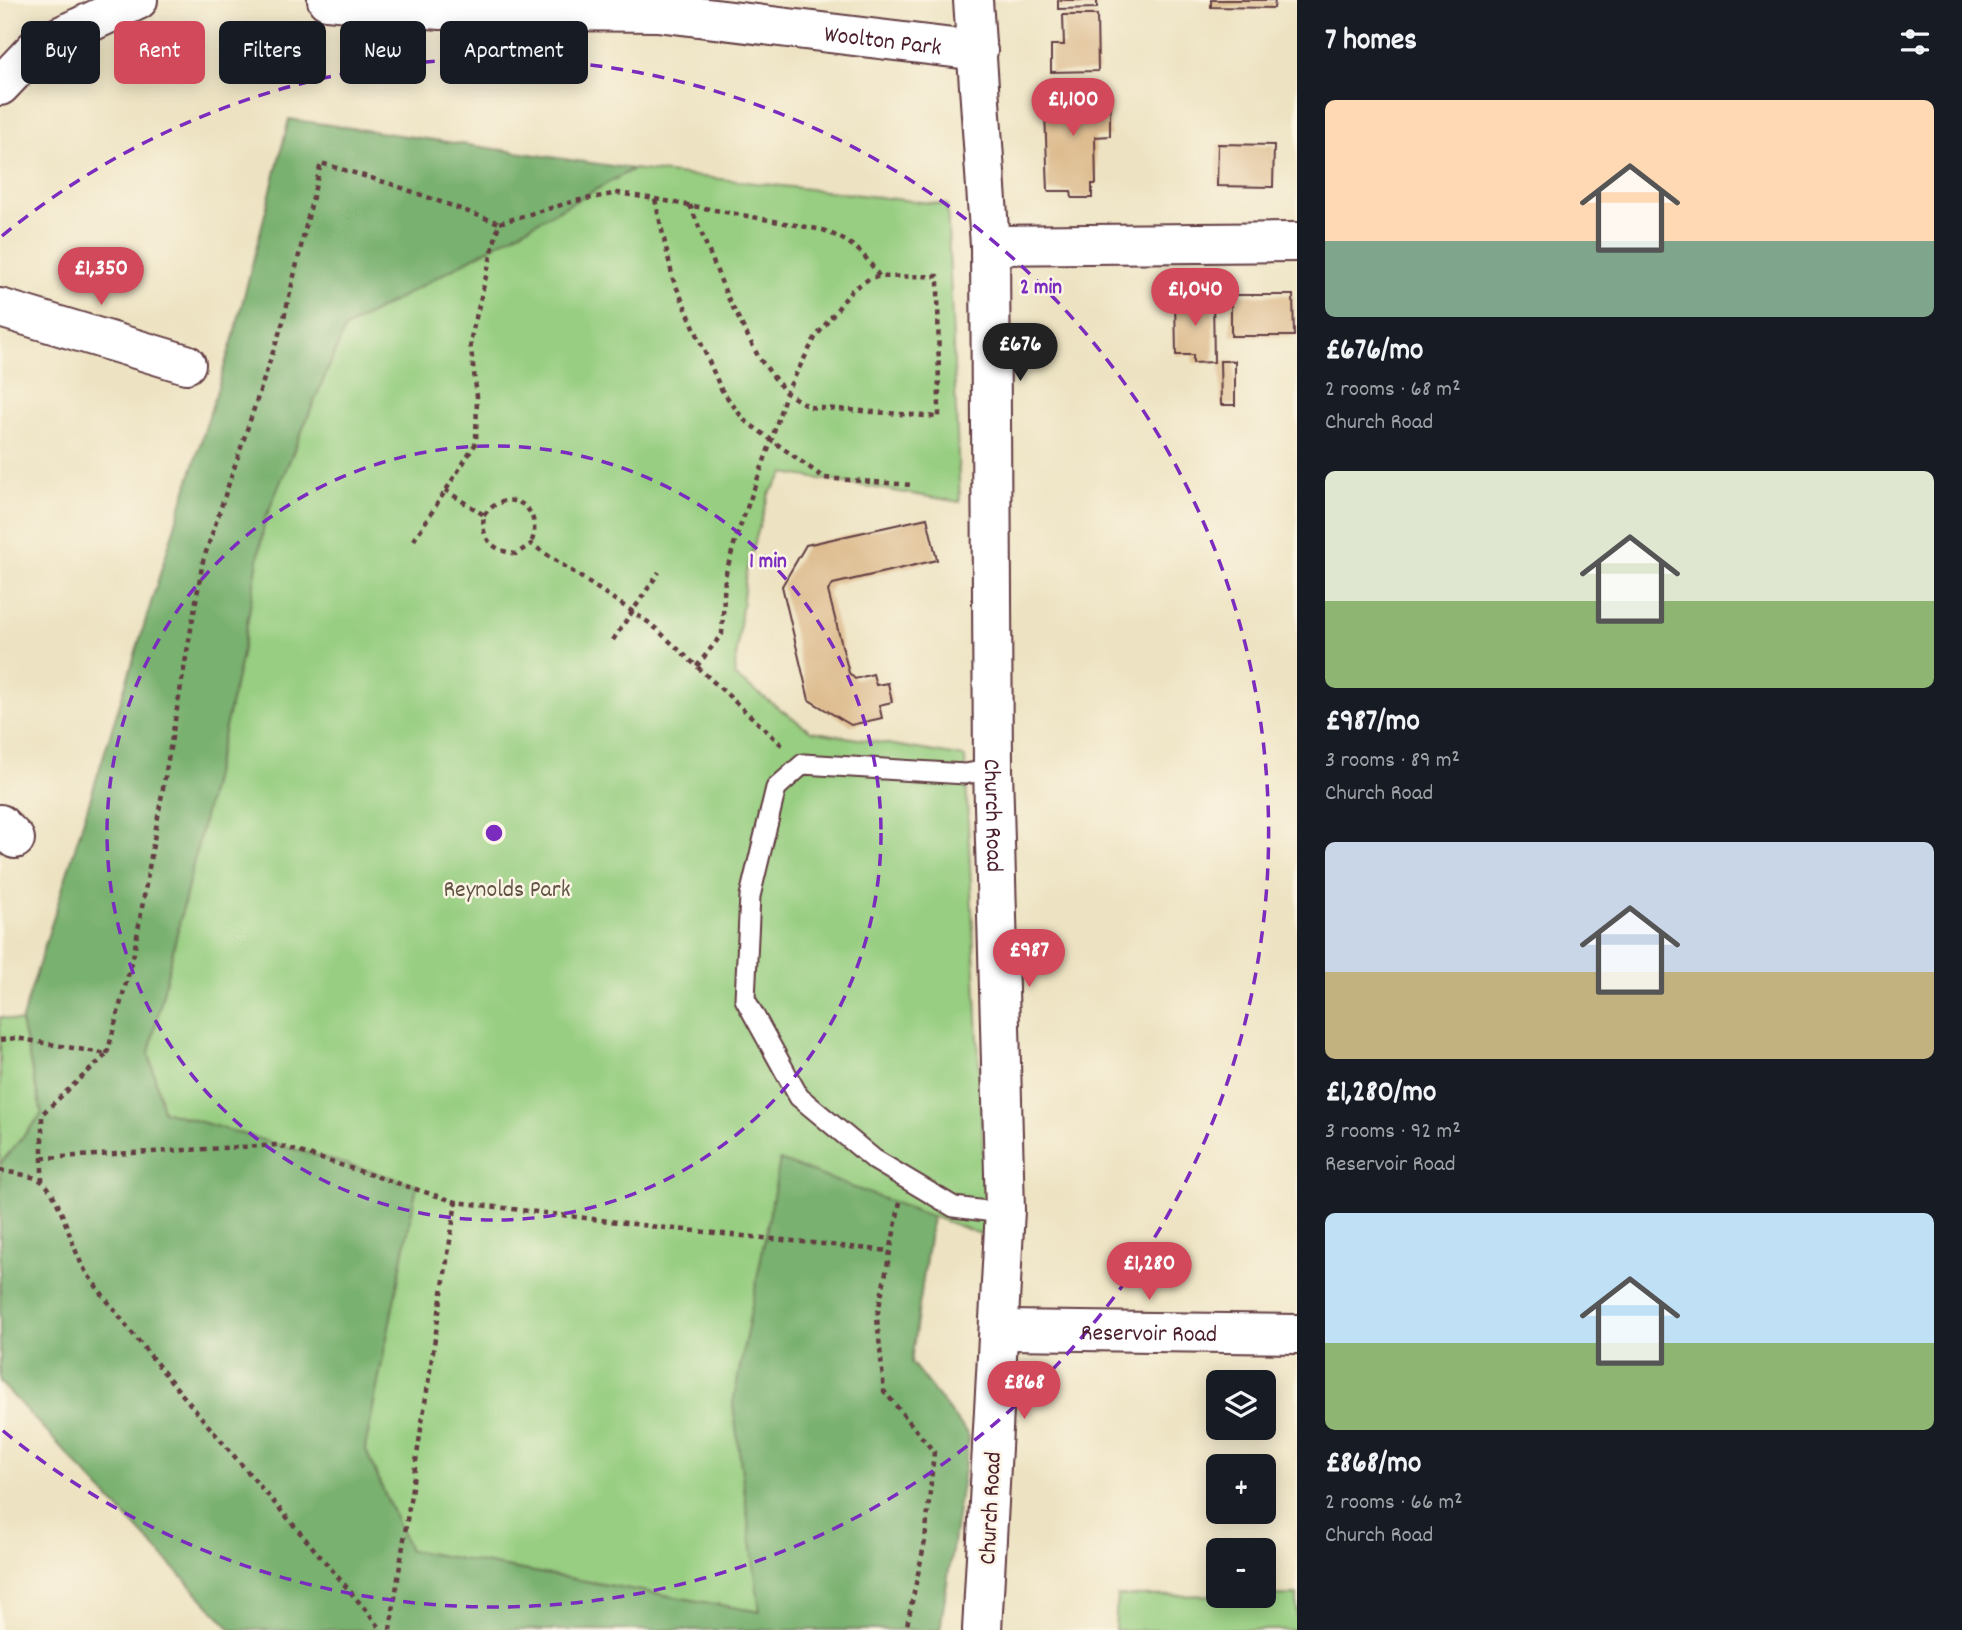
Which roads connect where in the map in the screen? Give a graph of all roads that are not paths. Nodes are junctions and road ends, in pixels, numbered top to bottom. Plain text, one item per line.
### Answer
1 (138, 0) edge
2 (327, 0) edge
3 (973, 0) edge
4 (443, 5) edge
5 (978, 51) junction
6 (0, 86) edge
7 (1297, 242) edge
8 (989, 245) junction
9 (0, 308) edge
10 (186, 365) dead end
11 (993, 769) junction
12 (1005, 1210) junction
13 (1000, 1330) junction
14 (1297, 1335) edge
15 (982, 1630) edge

1 - 6 street
2 - 4 street, Woolton Park
3 - 5 street, Church Road
4 - 5 street, Woolton Park
5 - 8 street, Church Road
7 - 8 street
8 - 11 street, Church Road
9 - 10 street
11 - 12 street, Church Road
11 - 12 lane
12 - 13 street, Church Road
13 - 14 street, Reservoir Road
13 - 15 street, Church Road

